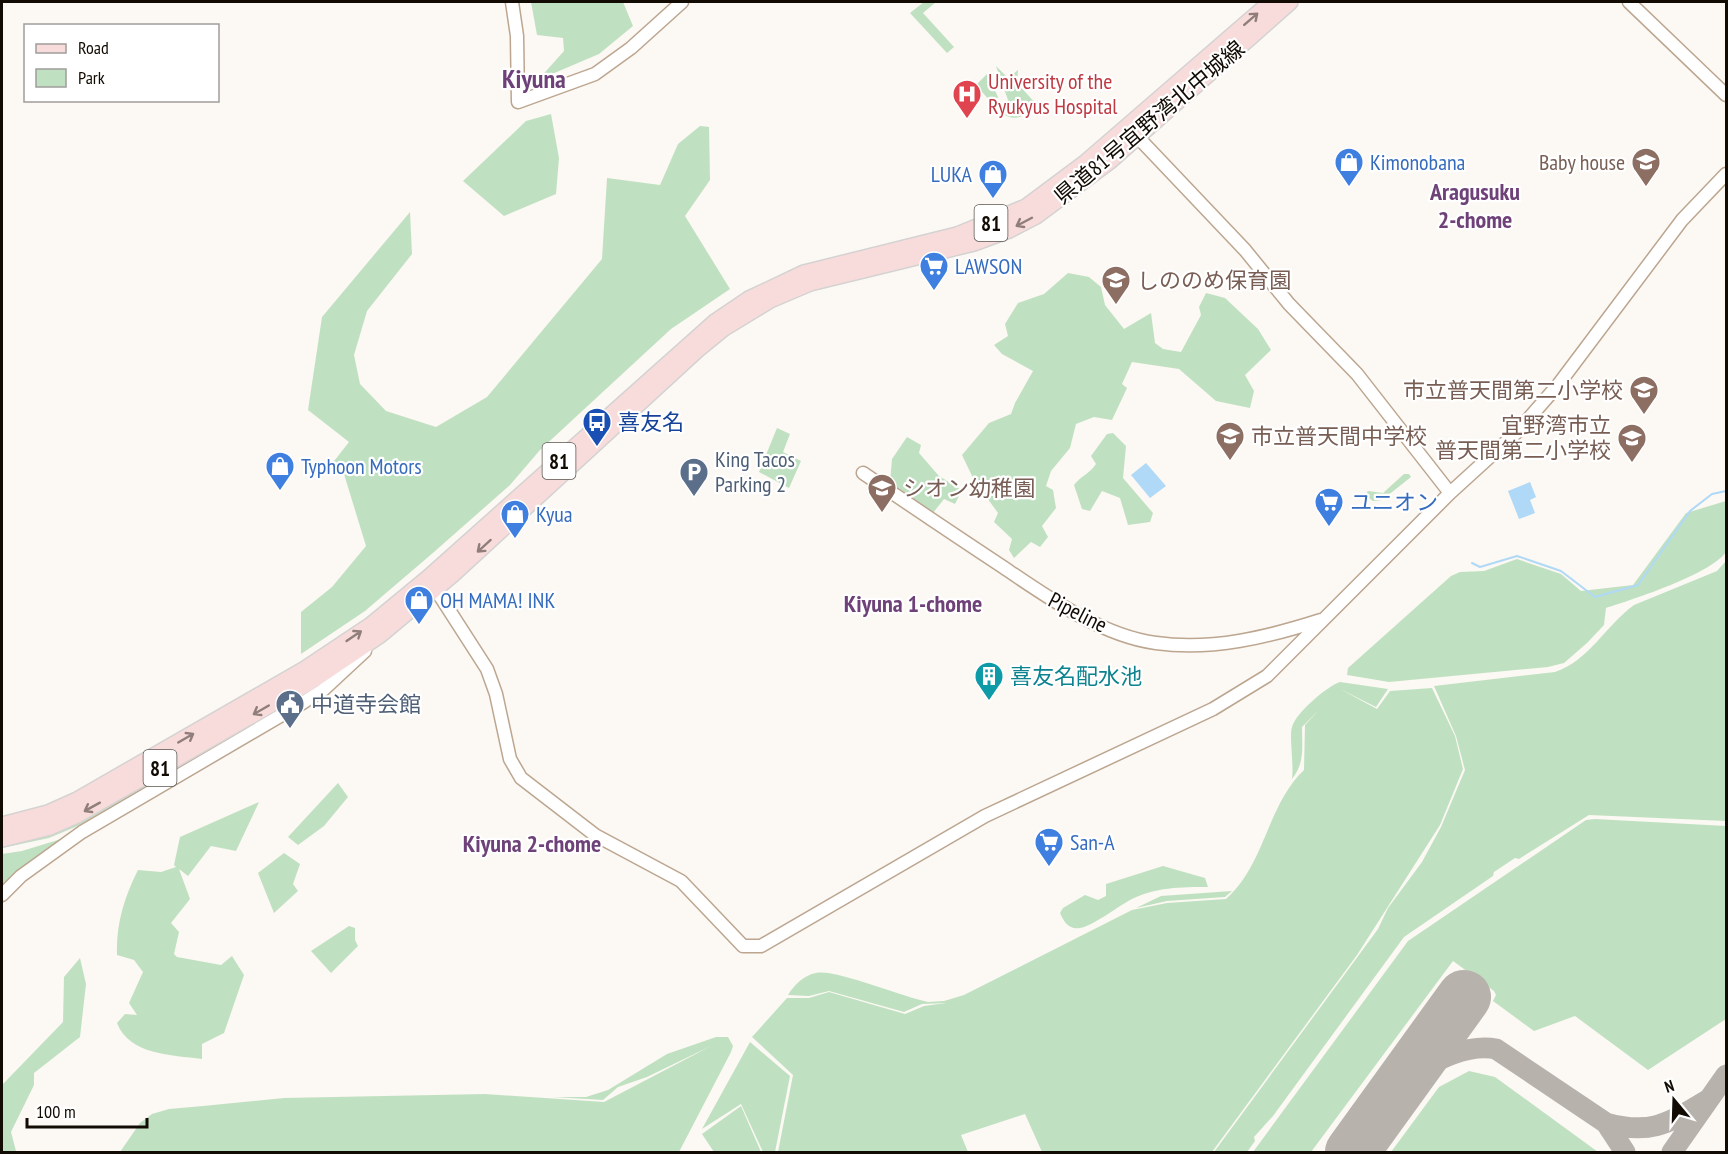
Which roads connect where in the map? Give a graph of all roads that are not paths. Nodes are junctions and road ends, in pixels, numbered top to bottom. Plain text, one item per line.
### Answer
1 (512, 2) edge
2 (682, 2) edge
3 (1271, 2) edge
4 (1290, 2) edge
5 (1629, 2) edge
6 (1726, 95) edge
7 (1133, 132) junction
8 (1726, 174) edge
9 (863, 473) dead end
10 (1450, 493) junction
11 (432, 583) junction
12 (1324, 618) junction
13 (380, 635) junction
14 (309, 675) junction
15 (304, 702) junction
16 (2, 825) edge
17 (2, 839) edge
18 (2, 895) edge

1 - 2 street
7 -> 3 main road, 県道81号宜野湾北中城線 / 81
4 - 7 main road, 県道81号宜野湾北中城線 / 81
5 - 6 street
7 - 10 street
7 - 11 main road, 県道81号宜野湾北中城線 / 81
8 - 10 street
9 - 12 street, Pipeline
10 - 12 street
11 - 12 street
11 - 13 main road, 県道81号宜野湾北中城線 / 81
14 -> 11 main road, 県道81号宜野湾北中城線 / 81
13 - 14 main road, 県道81号宜野湾北中城線 / 81
13 - 15 street
14 - 15 street
16 -> 14 main road, 県道81号宜野湾北中城線 / 81
14 -> 17 main road, 県道81号宜野湾北中城線 / 81
15 - 18 street

